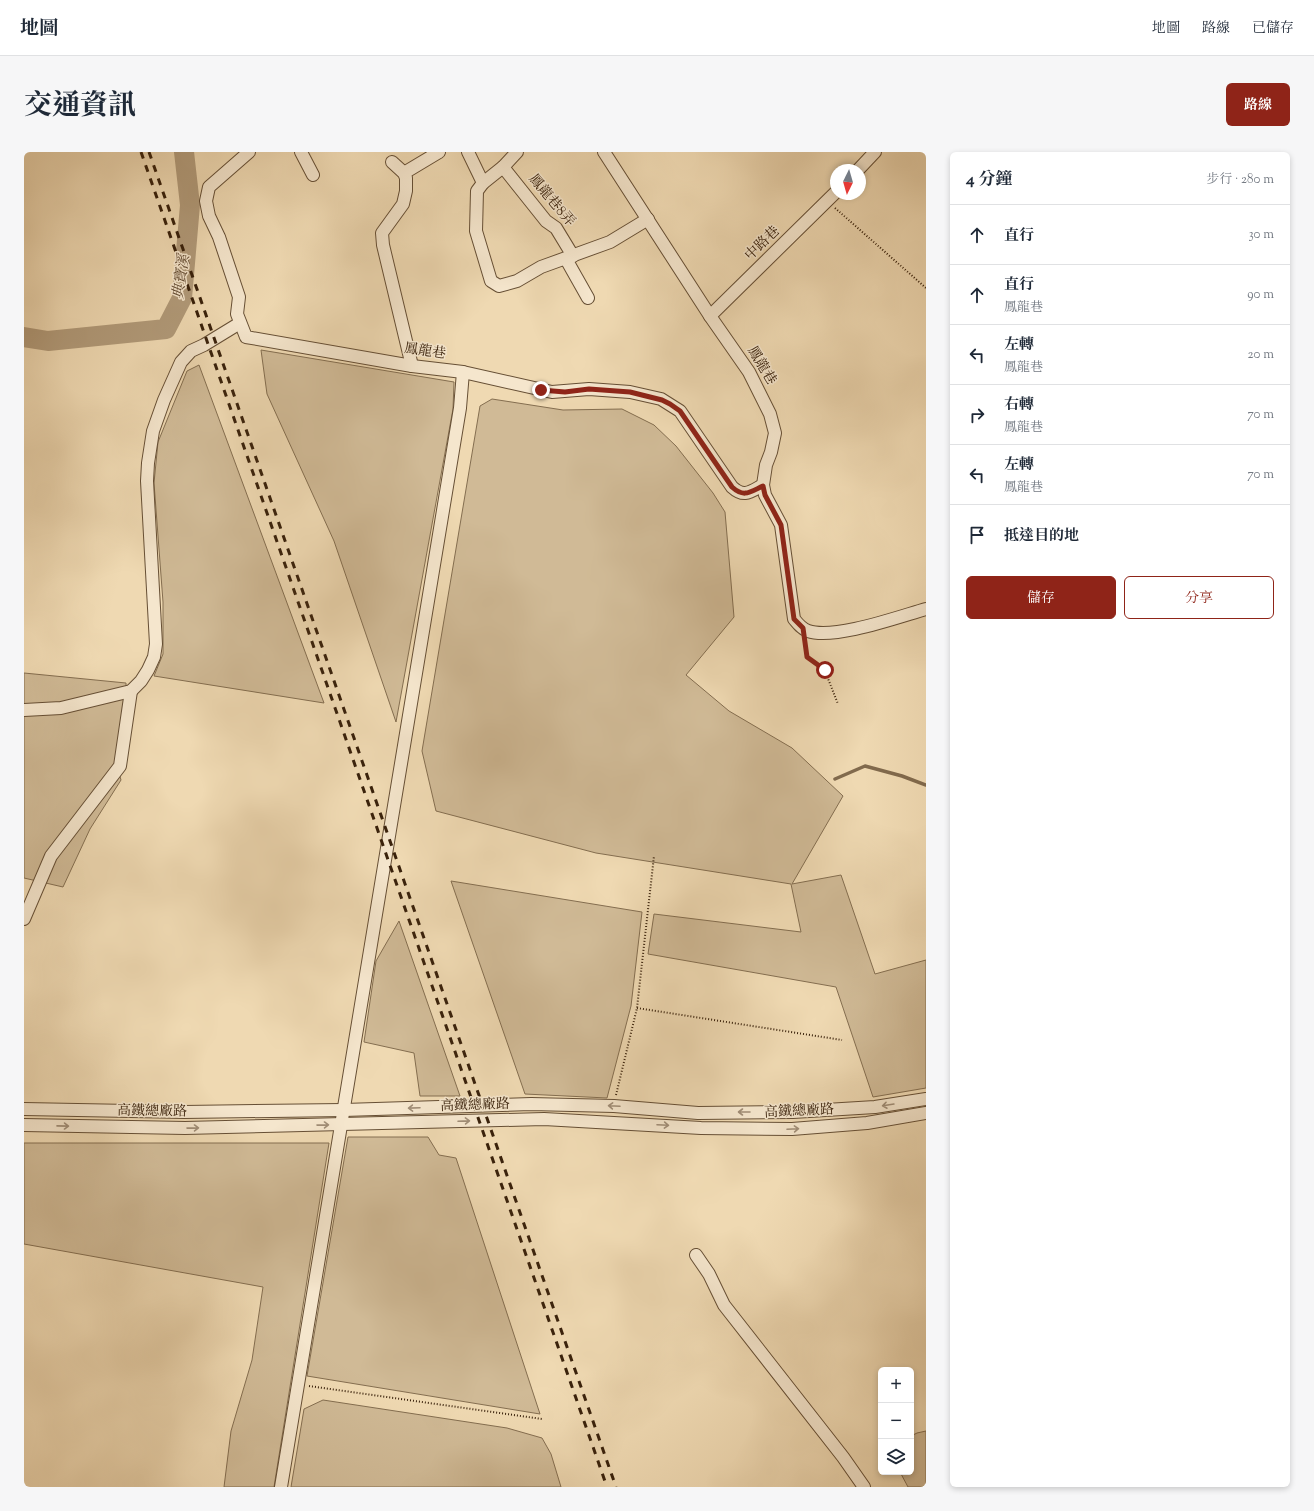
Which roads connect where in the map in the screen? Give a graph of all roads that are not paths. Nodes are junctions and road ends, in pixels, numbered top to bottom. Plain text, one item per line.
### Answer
1 (249, 152) edge
2 (301, 152) edge
3 (439, 152) edge
4 (468, 152) edge
5 (517, 152) edge
6 (604, 152) edge
7 (875, 152) edge
8 (392, 162) dead end
9 (864, 164) edge
10 (503, 167) junction
11 (404, 173) junction
12 (313, 174) dead end
13 (483, 183) junction
14 (830, 199) edge
15 (648, 219) junction
16 (570, 258) junction
17 (588, 298) dead end
18 (710, 316) junction
19 (240, 323) junction
20 (412, 366) junction
21 (463, 372) junction
22 (763, 486) junction
23 (926, 609) edge
24 (131, 691) junction
25 (24, 710) edge
26 (24, 919) edge
27 (926, 1099) edge
28 (24, 1109) edge
29 (344, 1110) junction
30 (926, 1114) edge
31 (24, 1125) edge
32 (341, 1125) junction
33 (696, 1255) dead end
34 (281, 1487) edge
35 (864, 1487) edge

1 - 19 street
2 - 12 street
3 - 11 street
4 - 13 street
5 - 10 street
6 - 15 street, 鳳龍巷
7 - 9 street
8 - 11 street
10 - 13 street
10 - 16 street, 鳳龍巷8弄
11 - 20 street
13 - 16 street
14 - 18 street, 中路巷
15 - 16 street
15 - 18 street, 鳳龍巷
16 - 17 street, 鳳龍巷8弄
18 - 22 street, 鳳龍巷
19 - 20 street, 鳳龍巷
19 - 24 street
20 - 21 street, 鳳龍巷
21 - 22 street, 鳳龍巷
21 - 29 street
22 - 23 street, 鳳龍巷
24 - 25 street
24 - 26 street
27 -> 29 street, 高鐵總廠路
28 - 29 street, 高鐵總廠路
29 - 32 street
32 -> 30 street, 高鐵總廠路
31 -> 32 street, 高鐵總廠路
32 - 34 street
33 - 35 street

